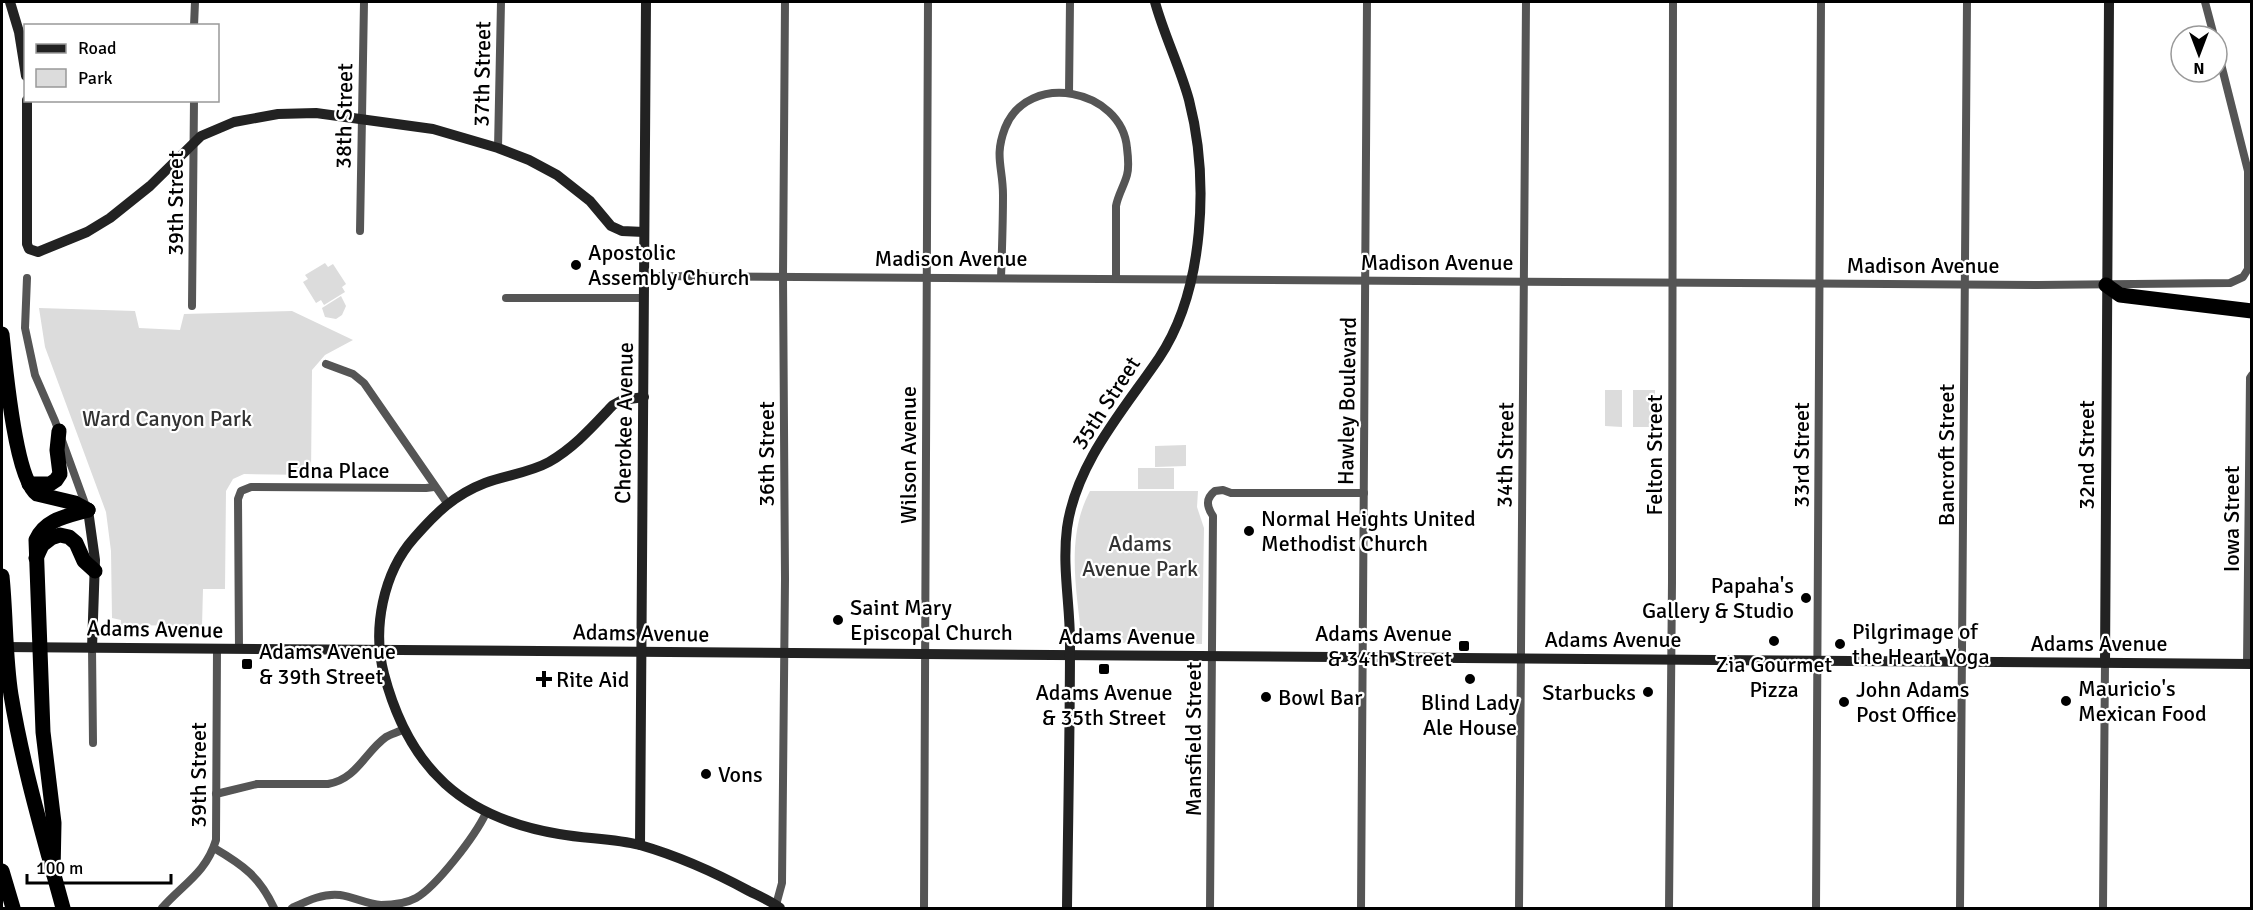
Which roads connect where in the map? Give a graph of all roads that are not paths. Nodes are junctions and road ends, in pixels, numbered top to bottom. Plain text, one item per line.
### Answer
1 (10, 2) edge
2 (195, 2) edge
3 (364, 2) edge
4 (501, 2) edge
5 (646, 2) edge
6 (785, 2) edge
7 (928, 2) edge
8 (1070, 2) edge
9 (1155, 2) edge
10 (1367, 2) edge
11 (1526, 2) edge
12 (1673, 2) edge
13 (1821, 2) edge
14 (1967, 2) edge
15 (2109, 2) edge
16 (2205, 2) edge
17 (194, 24) edge
18 (2211, 24) edge
19 (24, 63) edge
20 (2226, 84) edge
21 (1069, 93) junction
22 (27, 102) edge
23 (194, 102) edge
24 (362, 118) junction
25 (193, 144) junction
26 (498, 148) junction
27 (360, 231) dead end
28 (644, 232) junction
29 (644, 276) junction
30 (783, 276) junction
31 (27, 278) dead end
32 (926, 278) junction
33 (1001, 278) junction
34 (1116, 279) junction
35 (1191, 279) junction
36 (1366, 280) junction
37 (1525, 282) junction
38 (1671, 283) junction
39 (1820, 284) junction
40 (1964, 285) junction
41 (2106, 285) junction
42 (506, 298) dead end
43 (645, 298) junction
44 (192, 306) dead end
45 (2252, 311) edge
46 (2, 334) edge
47 (326, 364) dead end
48 (2252, 375) edge
49 (644, 397) junction
50 (59, 431) junction
51 (29, 484) junction
52 (434, 487) junction
53 (1364, 493) junction
54 (447, 503) junction
55 (88, 510) junction
56 (36, 558) junction
57 (95, 571) junction
58 (2, 576) edge
59 (2, 647) edge
60 (92, 648) junction
61 (217, 649) junction
62 (239, 649) junction
63 (379, 650) junction
64 (640, 653) junction
65 (784, 654) junction
66 (925, 654) junction
67 (1069, 655) junction
68 (1211, 656) junction
69 (1363, 658) junction
70 (1521, 658) junction
71 (1671, 659) junction
72 (1818, 661) junction
73 (1962, 662) junction
74 (2104, 663) junction
75 (2249, 664) edge
76 (404, 729) junction
77 (93, 743) dead end
78 (216, 794) junction
79 (486, 813) junction
80 (640, 845) junction
81 (214, 848) junction
82 (2, 871) edge
83 (53, 873) junction
84 (778, 907) edge
85 (13, 909) edge
86 (63, 909) edge
87 (162, 909) edge
88 (274, 909) edge
89 (292, 909) edge
90 (924, 909) edge
91 (1067, 909) edge
92 (1210, 909) edge
93 (1360, 909) edge
94 (1519, 909) edge
95 (1669, 909) edge
96 (1816, 909) edge
97 (1960, 909) edge
98 (2103, 909) edge

1 - 19 main road
2 - 17 street
3 - 24 street, 38th Street
4 - 26 street, 37th Street
5 - 28 main road, Cherokee Avenue
6 - 30 street, 36th Street
7 - 32 street, Wilson Avenue
8 - 21 street
9 - 35 main road, 35th Street
10 - 36 street, Hawley Boulevard
11 - 37 street, 34th Street
12 - 38 street, Felton Street
13 - 39 street, 33rd Street
14 - 40 street, Bancroft Street
15 - 41 main road, 32nd Street
16 - 18 street
20 - 41 street, Madison Avenue
21 - 33 street
21 - 34 street
22 - 25 main road
23 - 25 street, 39th Street
24 - 25 main road
24 - 26 main road
24 - 27 street, 38th Street
25 - 44 street, 39th Street
26 - 28 main road
28 - 29 main road, Cherokee Avenue
29 - 30 street, Madison Avenue
29 - 43 main road, Cherokee Avenue
30 - 32 street, Madison Avenue
30 - 65 street, 36th Street
31 - 50 street
32 - 33 street, Madison Avenue
32 - 66 street, Wilson Avenue
33 - 34 street, Madison Avenue
34 - 35 street, Madison Avenue
35 - 36 street, Madison Avenue
35 - 67 main road, 35th Street
36 - 37 street, Madison Avenue
36 - 53 street, Hawley Boulevard
37 - 38 street, Madison Avenue
37 - 70 street, 34th Street
38 - 39 street, Madison Avenue
38 - 71 street, Felton Street
39 - 40 street, Madison Avenue
39 - 72 street, 33rd Street
40 - 41 street, Madison Avenue
40 - 73 street, Bancroft Street
41 - 45 highway
41 - 74 main road, 32nd Street
42 - 43 street
43 - 49 main road, Cherokee Avenue
46 - 51 highway
47 - 52 street
48 - 75 street, Iowa Street
49 - 54 main road
49 - 64 main road, Cherokee Avenue
50 - 51 highway
50 - 55 street
51 - 55 highway
52 - 54 street
52 - 62 street, Edna Place
53 - 68 street, Mansfield Street
53 - 69 street, Hawley Boulevard
54 - 63 main road
55 - 56 highway
55 - 57 main road
56 - 57 highway
56 - 83 highway
57 - 60 main road
58 - 83 highway
59 - 60 main road, Adams Avenue
60 - 61 main road, Adams Avenue
60 - 77 street
61 - 62 main road, Adams Avenue
61 - 78 street, 39th Street
62 - 63 main road, Adams Avenue
63 - 64 main road, Adams Avenue
63 - 76 main road
64 - 65 main road, Adams Avenue
64 - 80 main road, Cherokee Avenue
65 - 66 main road, Adams Avenue
65 - 84 street, 36th Street
66 - 67 main road, Adams Avenue
66 - 90 street, Wilson Avenue
67 - 68 main road, Adams Avenue
67 - 91 main road, 35th Street
68 - 69 main road, Adams Avenue
68 - 92 street, Mansfield Street
69 - 70 main road, Adams Avenue
69 - 93 street, Hawley Boulevard
70 - 71 main road, Adams Avenue
70 - 94 street, 34th Street
71 - 72 main road, Adams Avenue
71 - 95 street, Felton Street
72 - 73 main road, Adams Avenue
72 - 96 street, 33rd Street
73 - 74 main road, Adams Avenue
73 - 97 street, Bancroft Street
74 - 75 main road, Adams Avenue
74 - 98 street, 32nd Street
76 - 78 street
76 - 79 main road
78 - 81 street, 39th Street
79 - 80 main road
79 - 89 street
80 - 84 main road
81 - 87 street
81 - 88 street, 39th Street
82 - 85 highway
83 - 86 highway

